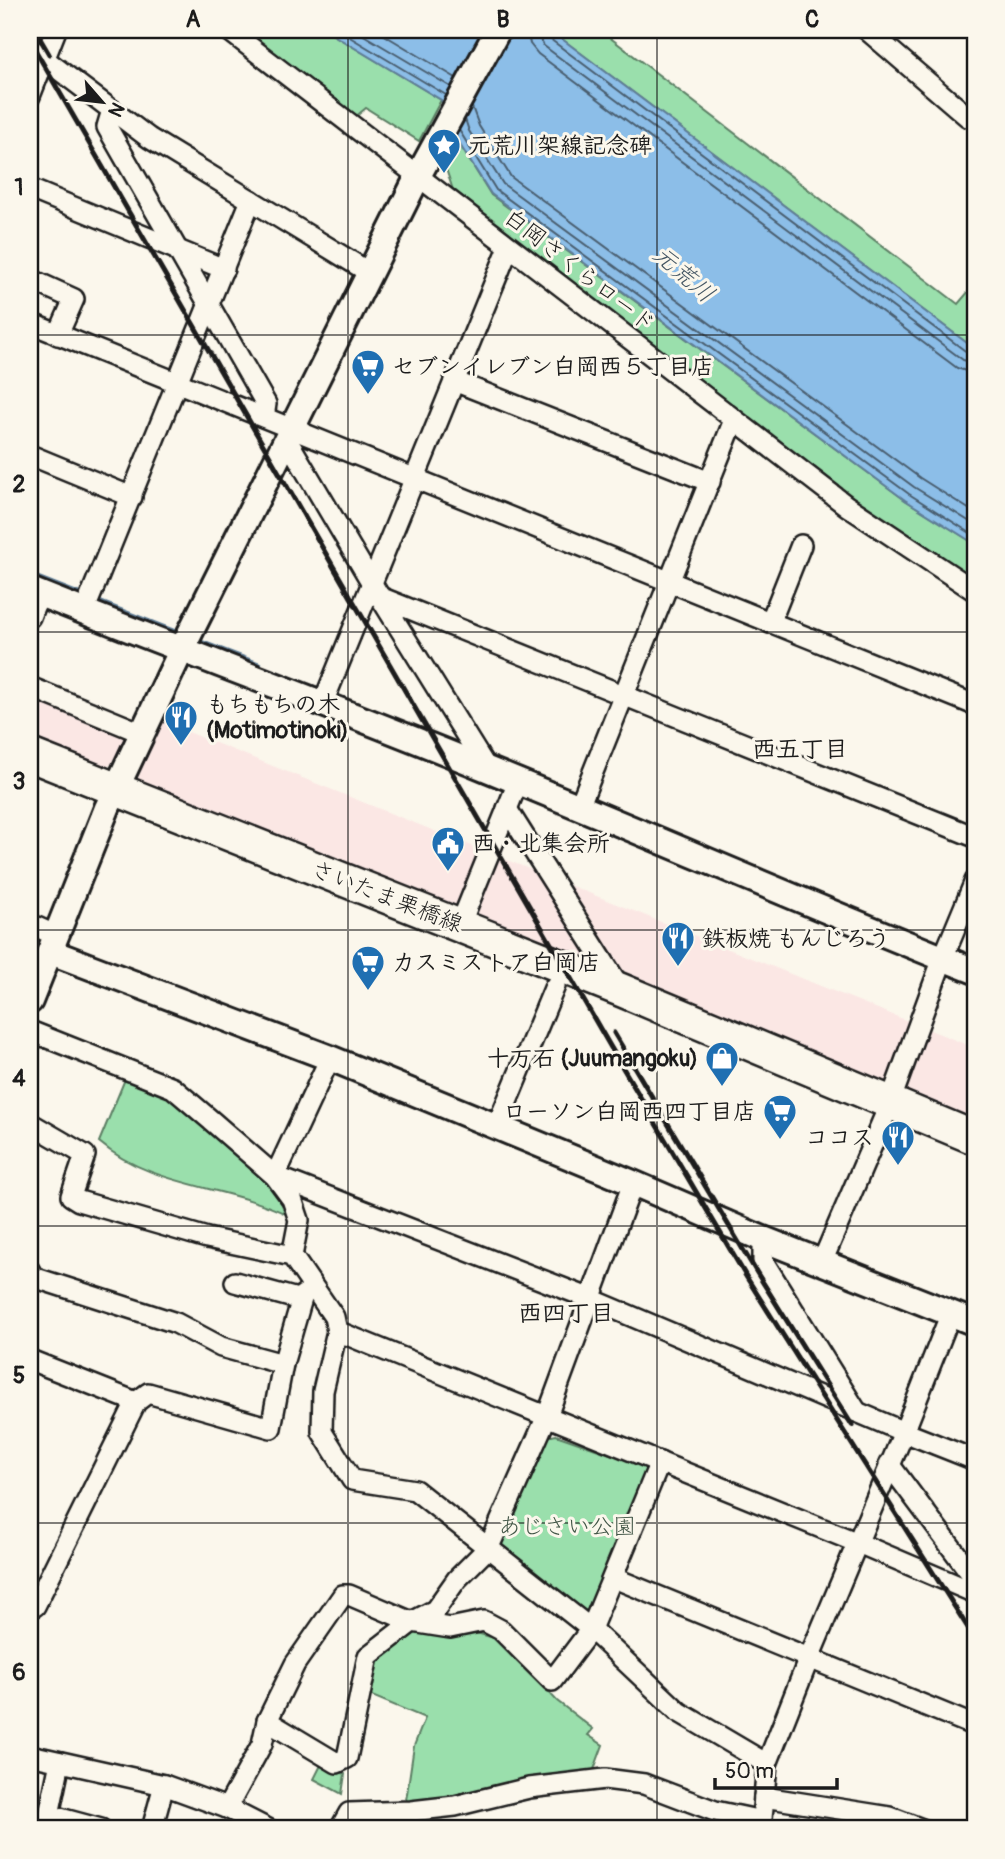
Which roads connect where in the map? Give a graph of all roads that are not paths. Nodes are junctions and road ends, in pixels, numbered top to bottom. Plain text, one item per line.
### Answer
1 (57, 30) edge
2 (228, 30) edge
3 (498, 30) edge
4 (867, 30) edge
5 (37, 53) edge
6 (30, 96) edge
7 (112, 110) junction
8 (968, 117) dead end
9 (418, 176) junction
10 (30, 190) edge
11 (251, 200) junction
12 (509, 247) junction
13 (177, 250) junction
14 (224, 269) junction
15 (370, 273) junction
16 (30, 279) edge
17 (209, 304) junction
18 (30, 323) edge
19 (58, 335) junction
20 (454, 381) junction
21 (178, 383) junction
22 (264, 417) junction
23 (734, 420) junction
24 (289, 437) junction
25 (30, 455) edge
26 (414, 479) junction
27 (710, 482) junction
28 (132, 497) junction
29 (802, 545) dead end
30 (670, 583) junction
31 (376, 589) junction
32 (35, 592) edge
33 (975, 592) edge
34 (84, 612) junction
35 (30, 617) edge
36 (771, 623) junction
37 (181, 651) junction
38 (30, 687) edge
39 (623, 696) junction
40 (323, 703) junction
41 (975, 705) edge
42 (142, 733) junction
43 (30, 755) edge
44 (487, 769) junction
45 (30, 776) edge
46 (518, 782) junction
47 (112, 799) junction
48 (579, 807) junction
49 (507, 809) junction
50 (975, 837) edge
51 (975, 881) edge
52 (30, 924) edge
53 (460, 925) junction
54 (54, 944) junction
55 (943, 958) junction
56 (975, 971) edge
57 (555, 986) junction
58 (621, 990) junction
59 (30, 1001) edge
60 (30, 1031) edge
61 (330, 1058) junction
62 (885, 1112) junction
63 (30, 1123) edge
64 (496, 1128) junction
65 (975, 1138) edge
66 (975, 1159) edge
67 (275, 1176) junction
68 (634, 1183) junction
69 (763, 1239) junction
70 (292, 1256) junction
71 (822, 1262) junction
72 (30, 1271) edge
73 (235, 1282) dead end
74 (590, 1299) junction
75 (951, 1312) junction
76 (975, 1322) edge
77 (337, 1331) junction
78 (30, 1360) edge
79 (283, 1364) junction
80 (136, 1402) junction
81 (857, 1412) junction
82 (547, 1416) junction
83 (904, 1432) junction
84 (975, 1460) edge
85 (660, 1462) junction
86 (889, 1464) junction
87 (858, 1543) junction
88 (489, 1546) junction
89 (614, 1578) junction
90 (975, 1579) edge
91 (975, 1592) edge
92 (30, 1605) edge
93 (412, 1622) junction
94 (591, 1629) junction
95 (809, 1658) junction
96 (267, 1721) junction
97 (975, 1726) edge
98 (30, 1755) edge
99 (60, 1762) junction
100 (767, 1764) junction
101 (164, 1785) junction
102 (764, 1797) junction
103 (227, 1808) junction
104 (761, 1825) edge
105 (101, 1829) edge
106 (152, 1829) edge
107 (268, 1829) edge
108 (340, 1829) edge
109 (922, 1829) edge

1 - 5 street
2 - 9 street, 白岡さくらロード
3 - 9 street
4 - 8 street
5 - 6 street
5 - 7 street
7 - 11 street
7 - 13 street
9 - 12 street, 白岡さくらロード
9 - 15 street
10 - 13 street
11 - 14 street
11 - 15 street
12 - 20 street
12 - 23 street, 白岡さくらロード
13 - 14 street
13 - 17 street
14 - 17 street
15 - 24 street
16 - 19 street
17 - 21 street
17 - 22 street
18 - 19 street
19 - 21 street
20 - 26 street
20 - 27 street
21 - 22 street
21 - 28 street
22 - 24 street
23 - 27 street
23 - 33 street, 白岡さくらロード
24 - 26 street
24 - 31 street
24 - 37 street
25 - 28 street
26 - 30 street
26 - 31 street
27 - 30 street
28 - 34 street
29 - 36 street
30 - 36 street
30 - 39 street
31 - 39 street
31 - 40 street
31 - 44 street
32 - 34 street
32 - 35 street
34 - 37 street
36 - 41 street
37 - 40 street
37 - 42 street
38 - 42 street
39 - 48 street
39 - 50 street
40 - 44 street
42 - 47 street
43 - 47 main road, さいたま栗橋線
44 - 46 street
45 - 47 main road, さいたま栗橋線
46 - 48 street
46 - 49 street
47 - 53 main road, さいたま栗橋線
47 - 54 street
47 - 57 main road, さいたま栗橋線
48 - 55 street
49 - 53 street
49 - 58 street
51 - 55 street
52 - 54 street
53 - 58 main road, さいたま栗橋線
54 - 59 street
54 - 61 street
55 - 56 street
55 - 62 street
57 - 62 main road, さいたま栗橋線
57 - 64 street
58 - 62 main road, さいたま栗橋線
60 - 67 street
61 - 64 street
61 - 67 street
62 - 65 main road, さいたま栗橋線
62 - 66 main road, さいたま栗橋線
62 - 71 street
63 - 70 street
64 - 68 street
67 - 70 street
67 - 74 street
68 - 69 street
68 - 74 street
69 - 71 street
69 - 81 street
70 - 77 street
71 - 75 street
72 - 79 street
73 - 79 street
74 - 81 street
74 - 82 street
75 - 76 street
75 - 83 street
77 - 82 street
77 - 88 street
78 - 80 street
79 - 80 street
80 - 92 street
81 - 83 street
82 - 85 street
82 - 88 street
83 - 84 street
83 - 86 street
85 - 87 street
85 - 89 street
86 - 87 street
86 - 90 street
87 - 91 street
87 - 95 street
88 - 93 street
88 - 94 street
89 - 94 street
89 - 95 street
93 - 94 street
93 - 96 street
93 - 96 street
94 - 100 street
95 - 97 street
95 - 100 street
96 - 103 street
98 - 99 street
99 - 101 street
99 - 105 street
100 - 102 street
101 - 103 street
101 - 106 street
102 - 104 street
102 - 109 street
103 - 107 street
104 - 108 street

